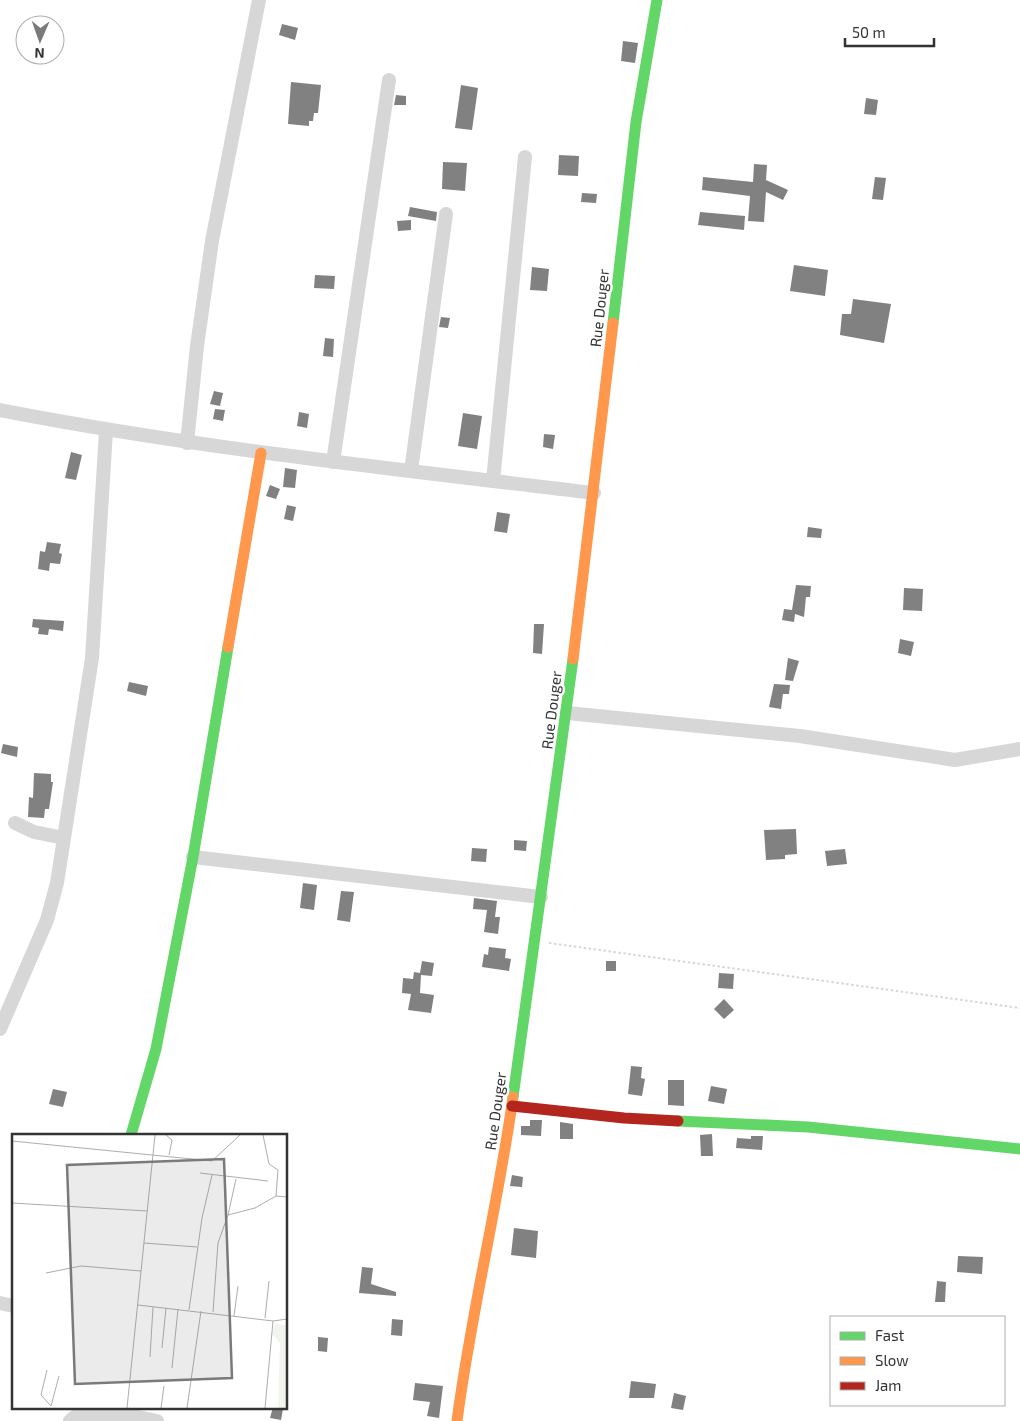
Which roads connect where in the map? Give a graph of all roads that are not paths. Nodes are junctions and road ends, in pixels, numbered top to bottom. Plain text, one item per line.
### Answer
1 (259, 0) edge
2 (657, 0) edge
3 (389, 80) dead end
4 (525, 157) dead end
5 (446, 214) dead end
6 (0, 410) edge
7 (106, 431) junction
8 (187, 442) junction
9 (261, 454) junction
10 (333, 462) junction
11 (411, 471) junction
12 (493, 481) junction
13 (594, 493) junction
14 (568, 713) junction
15 (1020, 749) edge
16 (15, 823) dead end
17 (64, 838) junction
18 (193, 857) junction
19 (541, 896) junction
20 (0, 1029) edge
21 (512, 1106) junction
22 (132, 1134) edge
23 (1020, 1149) edge
24 (70, 1421) edge
25 (157, 1421) edge
26 (457, 1421) edge

1 - 8 street
2 - 13 street, Rue Douger
3 - 10 street
4 - 12 street
5 - 11 street
6 - 7 street
7 - 8 street
7 - 17 street
8 - 9 street
9 - 10 street
9 - 18 street
10 - 11 street
11 - 12 street
12 - 13 street
13 - 14 street, Rue Douger
14 - 15 street
14 - 19 street, Rue Douger
16 - 17 street
17 - 20 street
18 - 19 street
18 - 22 street
19 - 21 street, Rue Douger
21 - 23 street
21 - 26 street, Rue Douger
24 - 25 street

